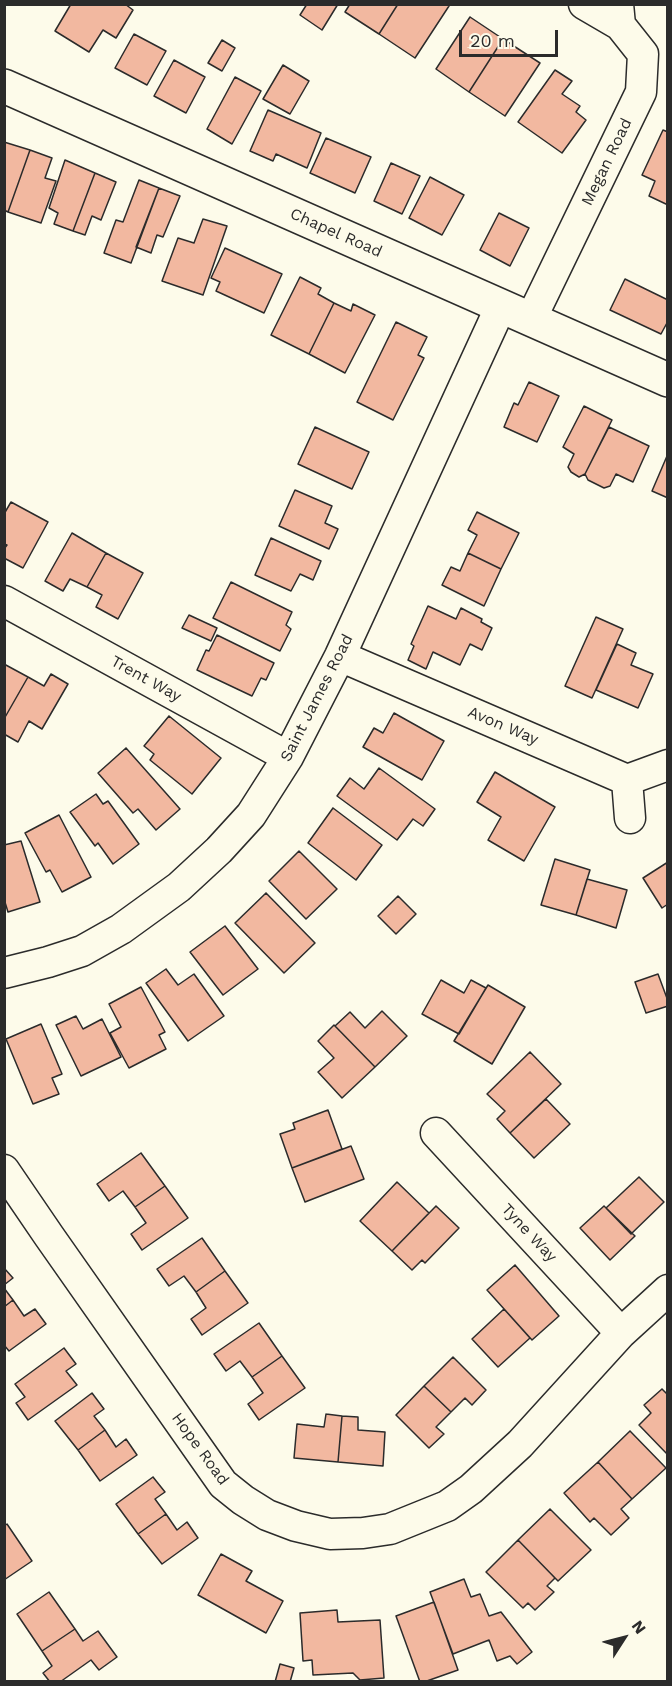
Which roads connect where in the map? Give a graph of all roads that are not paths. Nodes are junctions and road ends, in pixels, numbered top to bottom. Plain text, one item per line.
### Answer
1 (584, 4) edge
2 (619, 15) edge
3 (656, 57) edge
4 (4, 86) edge
5 (501, 306) junction
6 (531, 319) junction
7 (668, 380) edge
8 (4, 601) edge
9 (340, 656) junction
10 (288, 758) junction
11 (668, 765) edge
12 (627, 780) junction
13 (630, 818) dead end
14 (4, 973) edge
15 (436, 1133) dead end
16 (4, 1170) edge
17 (668, 1290) edge
18 (621, 1334) junction

1 - 2 street
2 - 3 street, Megan Road
3 - 6 street, Megan Road
4 - 5 street, Chapel Road
5 - 6 street, Chapel Road
5 - 9 street, Saint James Road
6 - 7 street, Chapel Road
8 - 10 street, Trent Way
9 - 10 street, Saint James Road
9 - 12 street, Avon Way
10 - 14 street, Saint James Road
11 - 12 street
12 - 13 street
15 - 18 street, Tyne Way
16 - 18 street, Hope Road
17 - 18 street, Hope Road

